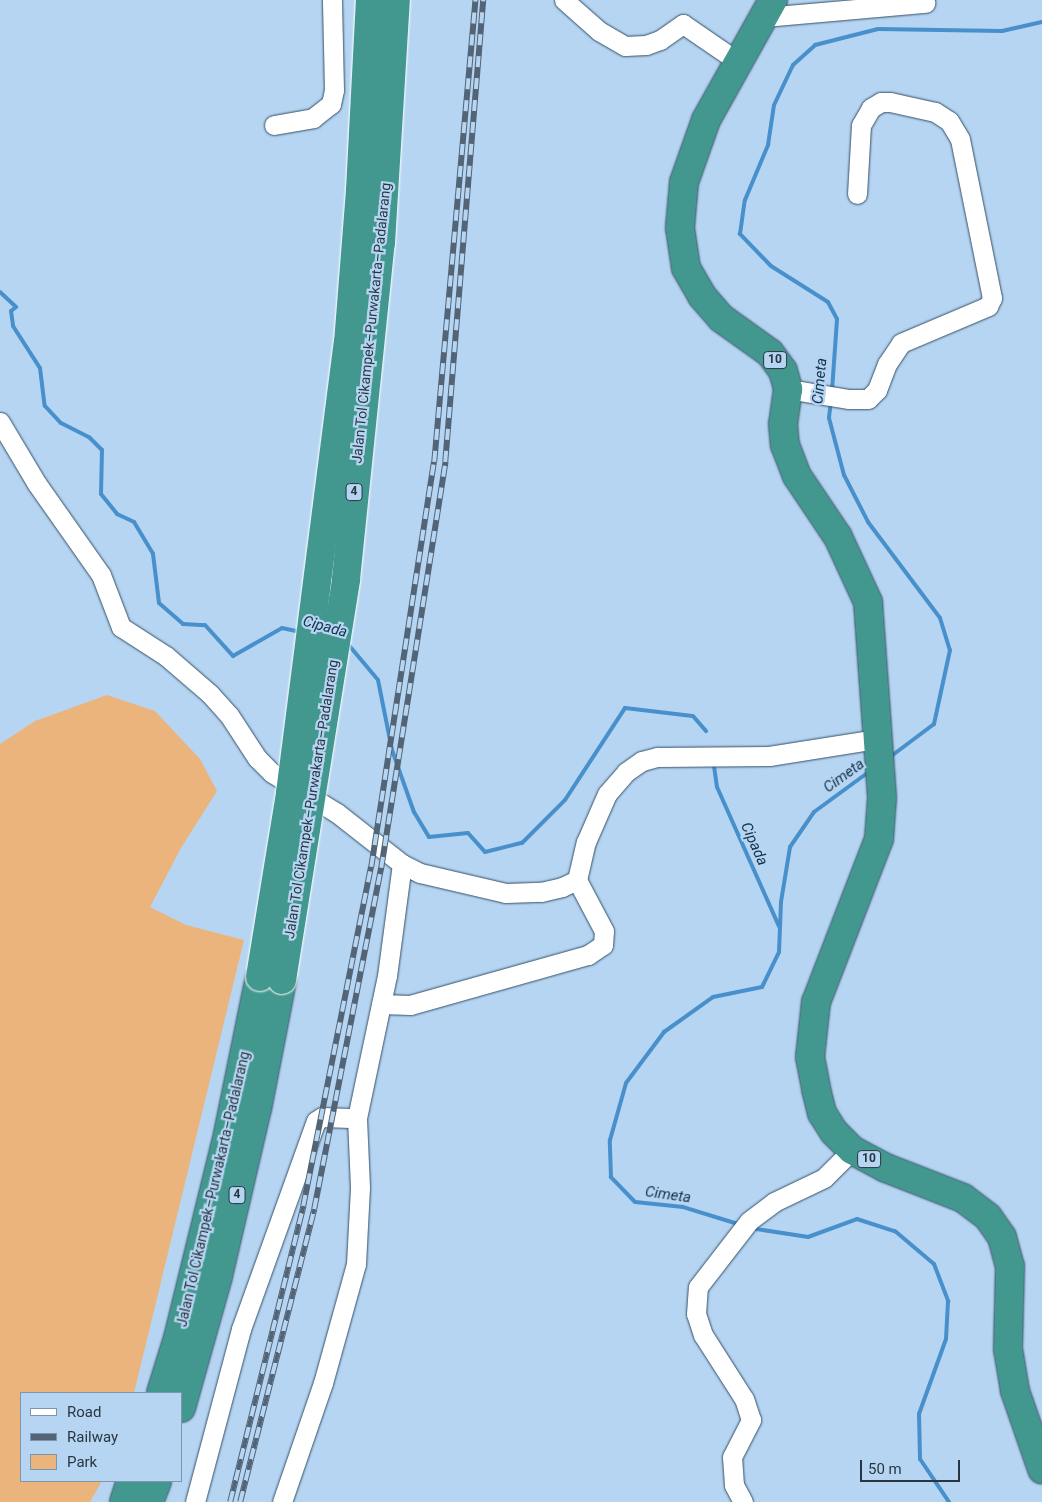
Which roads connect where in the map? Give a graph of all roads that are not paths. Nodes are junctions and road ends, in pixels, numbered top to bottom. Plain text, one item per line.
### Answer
1 (332, 0) edge
2 (370, 0) edge
3 (396, 0) edge
4 (564, 0) edge
5 (925, 2) dead end
6 (768, 9) edge
7 (737, 60) junction
8 (274, 124) dead end
9 (857, 194) dead end
10 (799, 391) junction
11 (0, 422) edge
12 (877, 747) junction
13 (402, 864) junction
14 (577, 880) junction
15 (271, 979) junction
16 (381, 1004) junction
17 (357, 1118) junction
18 (852, 1150) junction
19 (161, 1392) edge
20 (182, 1404) edge
21 (1042, 1469) edge
22 (132, 1482) edge
23 (157, 1482) edge
24 (124, 1502) edge
25 (149, 1502) edge
26 (195, 1502) edge
27 (282, 1502) edge
28 (743, 1502) edge

1 - 8 street
2 - 15 highway, Jalan Tol Cikampek–Purwakarta–Padalarang / 4, bridge
3 - 15 highway, Jalan Tol Cikampek–Purwakarta–Padalarang / 4, bridge
4 - 7 street
5 - 6 street
6 - 7 highway, 10
7 - 10 highway, 10
9 - 10 street
10 - 12 highway, 10
11 - 13 street
12 - 14 street
12 - 18 highway, 10
13 - 14 street
13 - 16 street
14 - 16 street
15 - 19 highway, Jalan Tol Cikampek–Purwakarta–Padalarang / 4
15 - 20 highway, Jalan Tol Cikampek–Purwakarta–Padalarang / 4
16 - 17 street
17 - 26 street
17 - 27 street
18 - 21 highway, 10
18 - 28 street
22 - 24 highway
23 - 25 highway

